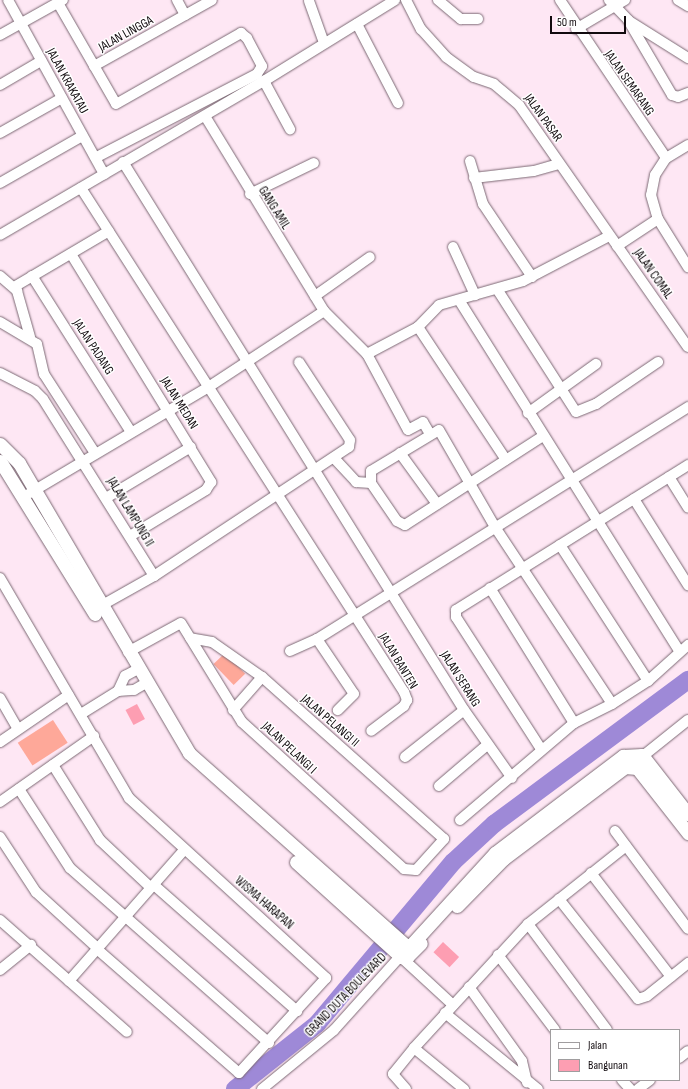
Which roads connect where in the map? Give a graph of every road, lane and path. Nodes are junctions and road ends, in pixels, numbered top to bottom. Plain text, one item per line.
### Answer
1 (8, 0) edge
2 (177, 0) edge
3 (212, 0) edge
4 (395, 0) edge
5 (406, 0) edge
6 (438, 0) edge
7 (560, 0) edge
8 (625, 0) edge
9 (678, 0) edge
10 (61, 1) edge
11 (309, 1) dead end
12 (611, 4) edge
13 (688, 6) edge
14 (185, 15) junction
15 (478, 19) dead end
16 (628, 20) junction
17 (21, 23) junction
18 (357, 24) junction
19 (576, 29) junction
20 (0, 35) edge
21 (324, 43) junction
22 (688, 58) edge
23 (41, 61) junction
24 (94, 66) junction
25 (264, 81) junction
26 (0, 85) edge
27 (688, 93) edge
28 (62, 98) junction
29 (398, 103) dead end
30 (205, 116) junction
31 (290, 129) dead end
32 (0, 133) edge
33 (82, 136) junction
34 (688, 145) edge
35 (95, 158) junction
36 (666, 158) junction
37 (470, 160) dead end
38 (123, 162) junction
39 (314, 163) dead end
40 (559, 164) junction
41 (104, 174) junction
42 (474, 178) junction
43 (0, 183) edge
44 (81, 188) junction
45 (250, 194) junction
46 (658, 219) junction
47 (109, 231) junction
48 (0, 235) edge
49 (609, 236) junction
50 (617, 246) junction
51 (453, 247) dead end
52 (71, 254) junction
53 (370, 257) dead end
54 (688, 267) edge
55 (0, 276) edge
56 (32, 276) junction
57 (532, 277) junction
58 (14, 287) junction
59 (497, 289) junction
60 (475, 295) junction
61 (315, 296) junction
62 (459, 300) junction
63 (324, 311) junction
64 (0, 322) edge
65 (418, 327) junction
66 (30, 337) junction
67 (688, 347) edge
68 (367, 354) junction
69 (299, 362) dead end
70 (658, 362) dead end
71 (247, 363) junction
72 (596, 364) dead end
73 (0, 373) edge
74 (207, 388) junction
75 (562, 388) junction
76 (55, 392) junction
77 (43, 400) junction
78 (688, 407) edge
79 (169, 410) junction
80 (528, 413) junction
81 (131, 432) junction
82 (430, 434) junction
83 (543, 436) junction
84 (0, 444) edge
85 (191, 447) junction
86 (95, 453) junction
87 (400, 453) junction
88 (334, 458) junction
89 (506, 460) junction
90 (0, 461) edge
91 (84, 461) junction
92 (688, 465) edge
93 (314, 470) junction
94 (669, 477) junction
95 (570, 480) junction
96 (371, 483) junction
97 (468, 483) junction
98 (29, 493) junction
99 (276, 497) junction
100 (106, 498) junction
101 (634, 499) junction
102 (437, 504) junction
103 (688, 507) edge
104 (598, 522) junction
105 (495, 527) junction
106 (130, 536) junction
107 (560, 545) junction
108 (522, 568) junction
109 (154, 576) junction
110 (0, 578) edge
111 (688, 585) edge
112 (490, 588) junction
113 (390, 592) junction
114 (97, 608) junction
115 (354, 614) junction
116 (190, 638) junction
117 (317, 638) junction
118 (688, 644) edge
119 (679, 651) junction
120 (128, 652) junction
121 (290, 652) dead end
122 (135, 671) junction
123 (262, 677) junction
124 (648, 681) junction
125 (143, 685) junction
126 (118, 691) junction
127 (69, 695) junction
128 (0, 698) edge
129 (612, 704) junction
130 (233, 710) junction
131 (338, 710) dead end
132 (464, 710) junction
133 (81, 714) junction
134 (688, 720) edge
135 (574, 723) junction
136 (18, 729) junction
137 (371, 731) dead end
138 (94, 736) junction
139 (0, 742) edge
140 (487, 745) junction
141 (541, 749) junction
142 (642, 755) junction
143 (405, 757) dead end
144 (53, 765) junction
145 (632, 766) junction
146 (512, 778) junction
147 (439, 786) dead end
148 (19, 789) junction
149 (0, 802) edge
150 (688, 814) edge
151 (460, 820) dead end
152 (615, 831) dead end
153 (688, 833) edge
154 (0, 837) edge
155 (626, 846) junction
156 (183, 849) junction
157 (406, 871) joint
158 (592, 873) junction
159 (151, 885) junction
160 (559, 899) junction
161 (124, 916) junction
162 (2, 919) edge
163 (528, 924) junction
164 (688, 930) edge
165 (30, 945) junction
166 (96, 948) junction
167 (403, 951) junction
168 (498, 955) junction
169 (688, 964) edge
170 (0, 970) edge
171 (671, 977) junction
172 (67, 979) junction
173 (469, 988) junction
174 (453, 1005) junction
175 (297, 1011) junction
176 (445, 1013) junction
177 (554, 1029) edge
178 (606, 1029) edge
179 (127, 1032) dead end
180 (269, 1044) junction
181 (414, 1048) junction
182 (688, 1051) edge
183 (680, 1057) edge
184 (623, 1081) edge
185 (649, 1081) edge
186 (527, 1082) junction
187 (262, 1089) edge
188 (406, 1089) edge
189 (464, 1089) edge
190 (538, 1089) edge
191 (630, 1089) edge
192 (638, 1089) edge

1 - 17 street, JALAN KRAKATAU
2 - 14 street
3 - 14 street, JALAN LINGGA
4 - 18 street
5 - 40 street, JALAN PASAR
6 - 15 street
7 - 19 street, JALAN SEMARANG
8 - 12 street
9 - 13 street
10 - 17 street
10 - 24 street
11 - 21 street
12 - 16 street
12 - 19 street
14 - 24 street, JALAN LINGGA
16 - 22 street
16 - 27 street
17 - 20 street
17 - 23 street, JALAN KRAKATAU
18 - 21 street
18 - 29 street
19 - 36 street, JALAN SEMARANG
21 - 25 street
23 - 26 street
23 - 28 street, JALAN KRAKATAU
24 - 35 street
25 - 30 street
25 - 31 street
28 - 32 street
28 - 33 street, JALAN KRAKATAU
30 - 38 street
30 - 45 street, GANG AMIL
33 - 35 street, JALAN KRAKATAU
33 - 43 street
34 - 36 street
35 - 41 street, JALAN KRAKATAU
36 - 46 street
37 - 42 street
38 - 41 street
38 - 71 street, JALAN SERANG
39 - 45 street
40 - 42 street
40 - 49 street, JALAN PASAR
41 - 44 street
42 - 57 street
44 - 47 street
44 - 48 street
45 - 61 street, GANG AMIL
46 - 50 street
46 - 54 street
47 - 52 street
47 - 74 street
49 - 50 street, JALAN COMAL
49 - 57 street
50 - 67 street, JALAN COMAL
51 - 60 street
52 - 56 street
52 - 79 street, JALAN MEDAN
53 - 61 street
55 - 58 street
56 - 58 street
56 - 81 street, JALAN PADANG
57 - 59 street
58 - 66 street
59 - 60 street
59 - 75 street
60 - 62 street
61 - 63 street, GANG AMIL
62 - 65 street
62 - 80 street
63 - 68 street, GANG AMIL
63 - 71 street
64 - 66 street
65 - 68 street
65 - 89 street
66 - 76 street
68 - 82 street, GANG AMIL
69 - 88 street
70 - 75 street
71 - 74 street
71 - 93 street, JALAN SERANG
72 - 75 street
73 - 77 street, JALAN LAMPUNG II
74 - 79 street
74 - 99 street
75 - 80 street
76 - 77 street
76 - 86 street
77 - 91 street, JALAN LAMPUNG II
78 - 95 street
79 - 81 street
79 - 85 street, JALAN MEDAN
80 - 83 street
81 - 86 street
82 - 87 street
82 - 97 street
83 - 89 street
83 - 95 street
84 - 98 main road
85 - 100 street
85 - 106 street, JALAN MEDAN
86 - 91 street
87 - 96 street
87 - 102 street
88 - 93 street
88 - 96 street
89 - 97 street
90 - 98 main road
91 - 98 street
91 - 100 street, JALAN LAMPUNG II
92 - 94 street
93 - 99 street
93 - 113 street, JALAN SERANG
94 - 101 street
94 - 103 street
95 - 104 street
95 - 105 street
96 - 102 street
97 - 102 street
97 - 105 street
98 - 114 main road
99 - 109 street
99 - 115 street
100 - 106 street, JALAN LAMPUNG II
101 - 104 street
101 - 111 street
104 - 107 street
104 - 119 street
105 - 108 street
105 - 113 street
106 - 109 street, JALAN LAMPUNG II
107 - 108 street
107 - 124 street
108 - 112 street
108 - 129 street
109 - 114 street
110 - 127 street
112 - 135 street
112 - 141 street
113 - 115 street
113 - 132 street, JALAN SERANG
114 - 120 main road
114 - 122 main road
115 - 117 street
115 - 137 street, JALAN BANTEN
116 - 120 street, JALAN PELANGI I
116 - 123 street, JALAN PELANGI II
116 - 130 street, JALAN PELANGI I
117 - 121 street
117 - 131 street
118 - 119 street
119 - 124 street
120 - 122 main road
122 - 125 main road
122 - 126 street
123 - 130 street
123 - 157 street, JALAN PELANGI II
124 - 129 street
125 - 126 street
125 - 167 main road
125 - 167 main road
126 - 133 street
127 - 133 street
127 - 136 street
128 - 136 street
129 - 135 street
130 - 157 street, JALAN PELANGI I
132 - 140 street, JALAN SERANG
132 - 143 street
133 - 138 street
134 - 142 street
135 - 141 street
136 - 139 street
138 - 144 street
138 - 156 street
140 - 146 street, JALAN SERANG
140 - 147 street
141 - 146 street
142 - 145 street
142 - 150 main road
142 - 167 main road
144 - 148 street
144 - 159 street
145 - 153 main road
145 - 167 main road
146 - 151 street
148 - 149 street
148 - 161 street
152 - 155 street
154 - 166 street
155 - 158 street
155 - 164 street
156 - 159 street
156 - 175 street, WISMA HARAPAN
158 - 160 street
158 - 171 street
159 - 161 street
159 - 175 street
160 - 163 street
160 - 171 street
161 - 166 street
161 - 180 street
162 - 165 street
163 - 168 street
163 - 178 street
165 - 170 street
165 - 172 street
166 - 172 street
166 - 180 street, WISMA HARAPAN
167 - 174 street
167 - 187 street, GRAND DUTA BOULEVARD
168 - 173 street
168 - 177 street
169 - 171 street
172 - 179 street
173 - 174 street
173 - 186 street
174 - 176 street
175 - 180 street, WISMA HARAPAN
176 - 181 street
176 - 186 street
181 - 188 street
181 - 189 street
182 - 183 street
184 - 191 street
185 - 192 street
186 - 190 street

